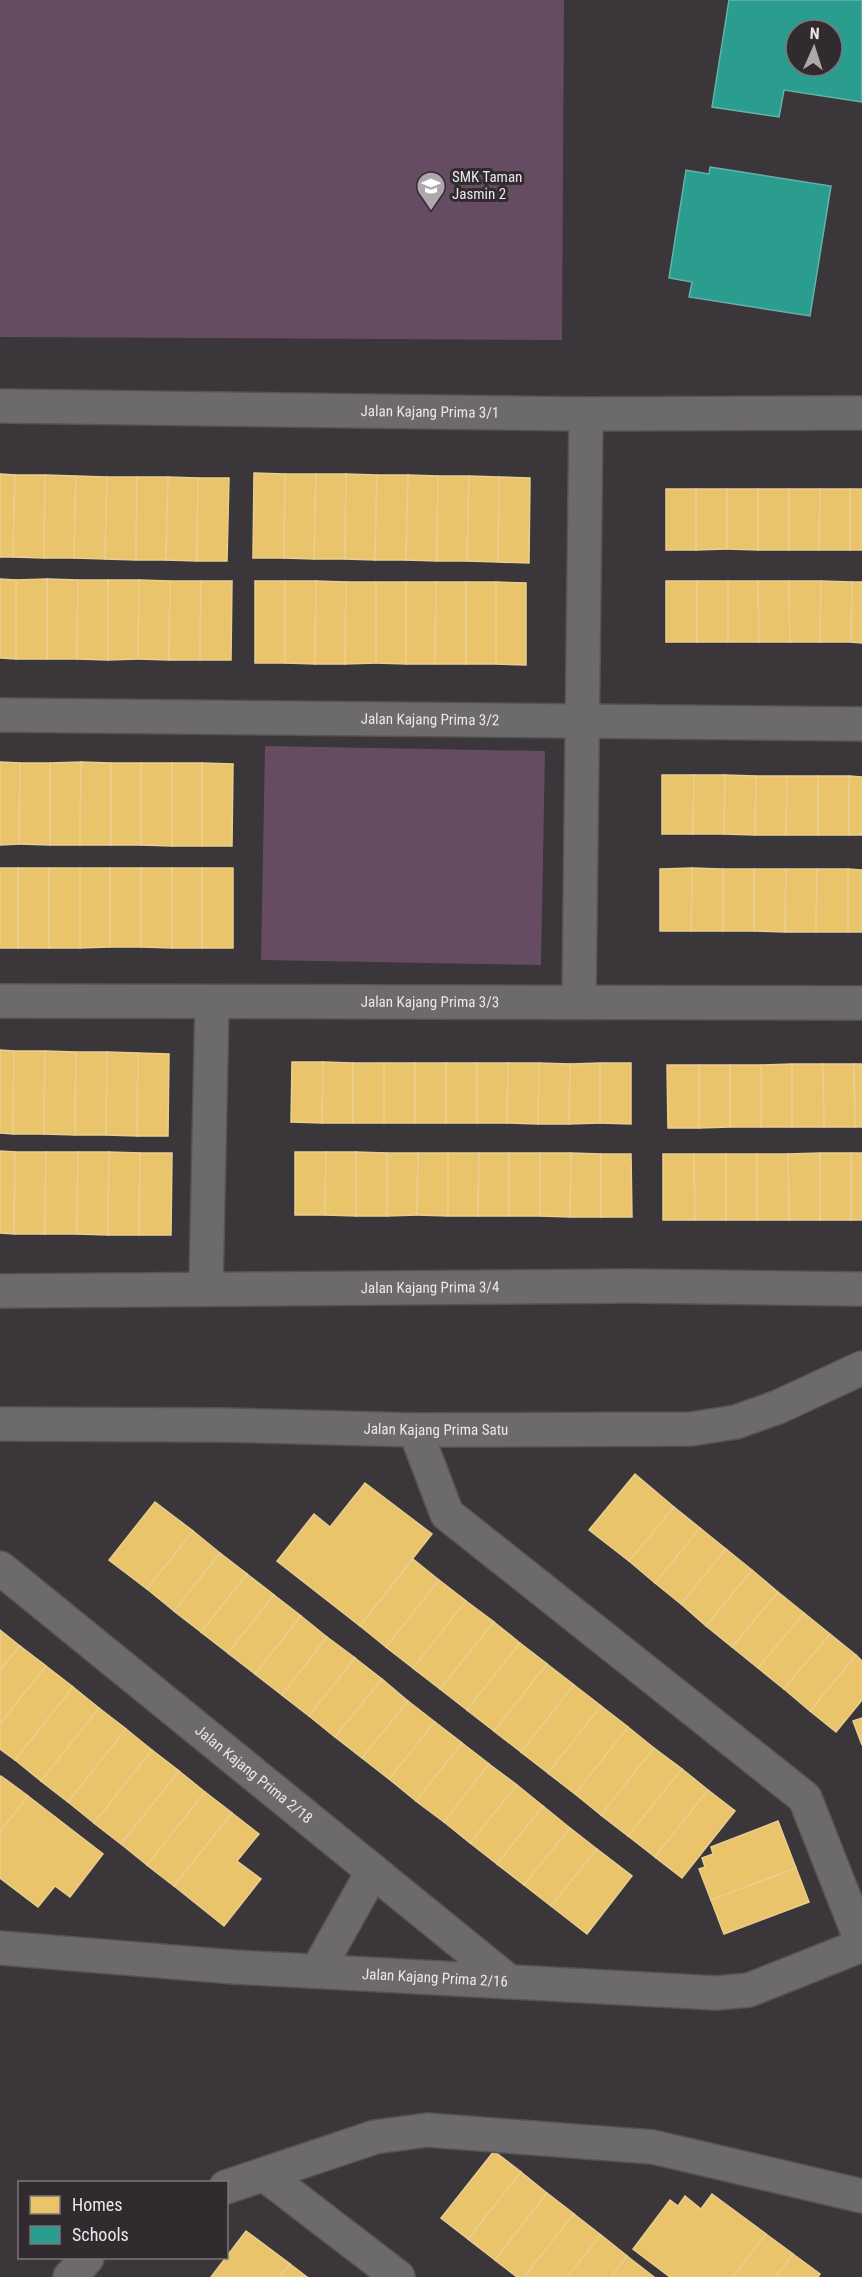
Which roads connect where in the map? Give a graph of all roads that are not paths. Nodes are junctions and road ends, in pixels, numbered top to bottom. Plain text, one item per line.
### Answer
1 (0, 406) edge
2 (862, 413) edge
3 (586, 414) junction
4 (0, 715) edge
5 (582, 721) junction
6 (862, 724) edge
7 (0, 1001) edge
8 (579, 1001) junction
9 (212, 1002) junction
10 (862, 1003) edge
11 (207, 1287) junction
12 (862, 1289) edge
13 (0, 1291) edge
14 (862, 1368) edge
15 (0, 1424) edge
16 (415, 1430) junction
17 (0, 1568) edge
18 (373, 1871) junction
19 (862, 1944) edge
20 (0, 1948) edge
21 (317, 1971) junction
22 (507, 1980) junction
23 (266, 2175) junction
24 (228, 2186) edge
25 (862, 2196) edge
26 (86, 2259) edge
27 (70, 2277) edge
28 (398, 2277) edge

1 - 3 street, Jalan Kajang Prima 3/1
2 - 3 street, Jalan Kajang Prima 3/1
3 - 5 street
4 - 5 street, Jalan Kajang Prima 3/2
5 - 6 street, Jalan Kajang Prima 3/2
5 - 8 street
7 - 9 street, Jalan Kajang Prima 3/3
8 - 9 street, Jalan Kajang Prima 3/3
8 - 10 street, Jalan Kajang Prima 3/3
9 - 11 street
11 - 12 street, Jalan Kajang Prima 3/4
11 - 13 street, Jalan Kajang Prima 3/4
14 - 16 street, Jalan Kajang Prima Satu
15 - 16 street, Jalan Kajang Prima Satu
16 - 19 street, Jalan Kajang Prima 2/16
17 - 18 street, Jalan Kajang Prima 2/18
18 - 21 street
18 - 22 street, Jalan Kajang Prima 2/18
19 - 22 street, Jalan Kajang Prima 2/16
20 - 21 street, Jalan Kajang Prima 2/16
21 - 22 street, Jalan Kajang Prima 2/16
23 - 24 street
23 - 25 street
23 - 28 street
26 - 27 street

